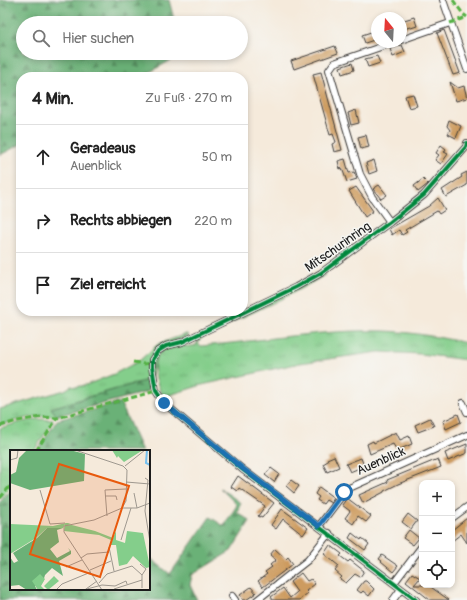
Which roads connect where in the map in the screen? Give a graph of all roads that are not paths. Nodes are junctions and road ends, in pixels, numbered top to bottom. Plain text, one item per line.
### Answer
1 (443, 0) edge
2 (450, 23) junction
3 (407, 38) edge
4 (378, 48) edge
5 (467, 69) edge
6 (466, 145) edge
7 (390, 222) junction
8 (248, 309) edge
9 (233, 316) edge
10 (463, 403) dead end
11 (467, 412) edge
12 (467, 435) edge
13 (467, 507) edge
14 (455, 516) edge
15 (319, 526) junction
16 (329, 533) junction
17 (419, 550) edge
18 (394, 583) junction
19 (401, 589) junction
20 (257, 600) edge
21 (393, 600) edge
22 (416, 600) edge

1 - 2 street
2 - 3 street
2 - 5 street
4 - 7 street, Mitschurinring
6 - 7 street, Mitschurinring
7 - 8 street, Mitschurinring
9 - 15 street, Mitschurinring
10 - 11 street
12 - 15 street, Auenblick
13 - 14 street
15 - 16 street, Mitschurinring
16 - 18 street, Mitschurinring
16 - 20 street
17 - 18 street
18 - 19 street, Mitschurinring
19 - 21 street
19 - 22 street, Mitschurinring

